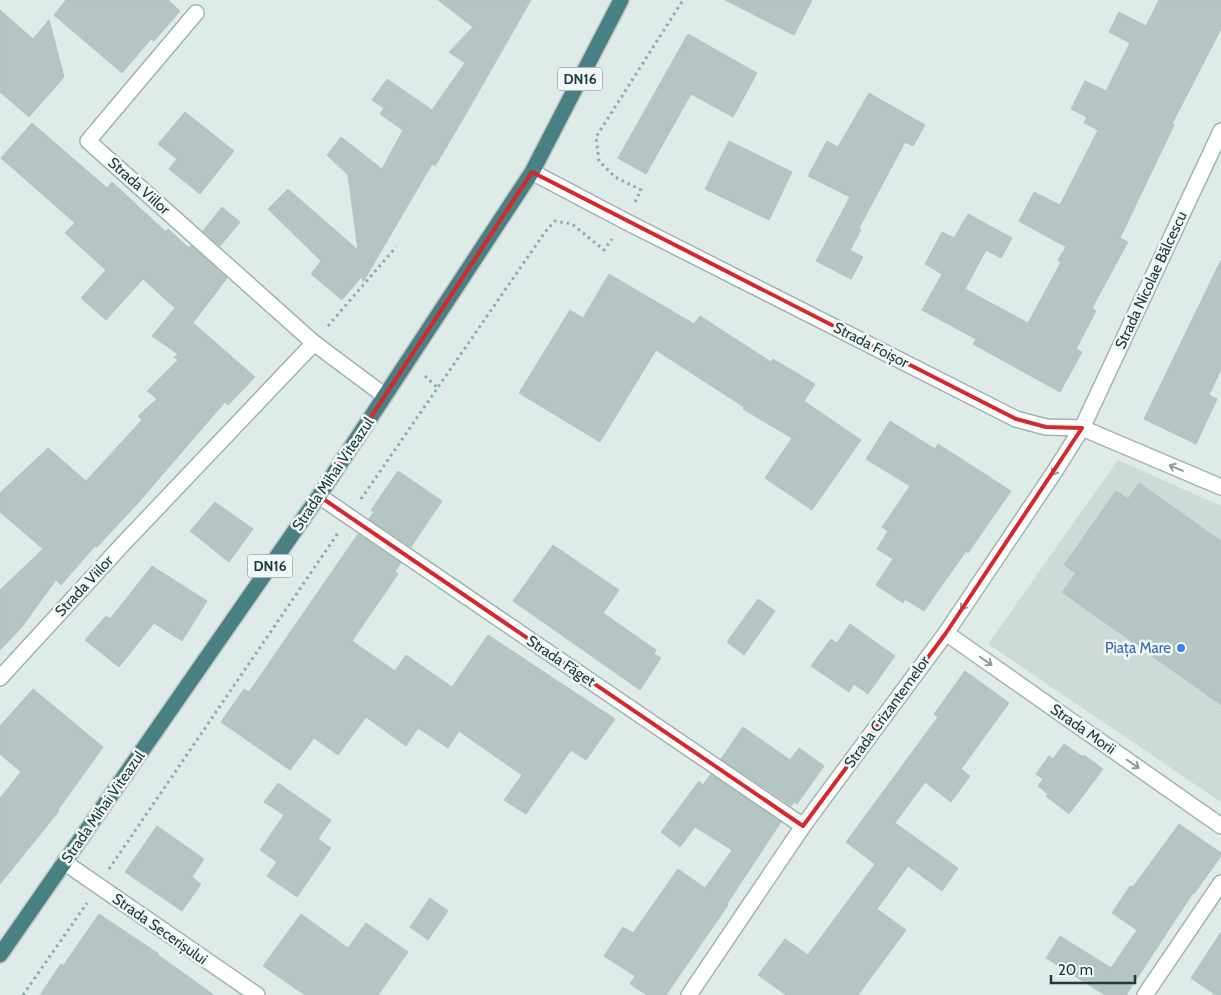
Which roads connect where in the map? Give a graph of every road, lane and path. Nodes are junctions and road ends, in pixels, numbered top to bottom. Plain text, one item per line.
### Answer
1 (621, 0) edge
2 (683, 0) edge
3 (196, 13) dead end
4 (1221, 132) edge
5 (532, 172) junction
6 (625, 221) junction
7 (396, 247) dead end
8 (314, 343) junction
9 (385, 396) junction
10 (1082, 428) junction
11 (1221, 487) edge
12 (319, 496) junction
13 (349, 517) junction
14 (946, 632) junction
15 (0, 678) edge
16 (803, 826) junction
17 (1221, 826) edge
18 (64, 862) junction
19 (1221, 883) edge
20 (99, 886) junction
21 (0, 955) edge
22 (23, 995) edge
23 (257, 995) edge
24 (689, 995) edge
25 (1146, 995) edge

1 - 5 highway, Strada Mihai Viteazul / DN16
2 - 6 path
3 - 8 street, Strada Viilor
4 - 10 street, Strada Nicolae Bălcescu
5 - 6 street, Strada Foișor
5 - 9 highway, Strada Mihai Viteazul / DN16
6 - 10 street, Strada Foișor
6 - 13 path
7 - 8 path
8 - 9 street, Strada Viilor
8 - 15 street, Strada Viilor
9 - 12 highway, Strada Mihai Viteazul / DN16
11 -> 10 street, Strada Foișor
10 -> 14 street, Strada Crizantemelor
12 - 13 street, Strada Făget
12 - 18 highway, Strada Mihai Viteazul / DN16
13 - 16 street, Strada Făget
13 - 20 path
14 - 16 street, Strada Crizantemelor
14 -> 17 street, Strada Morii
16 - 24 street, Strada Crizantemelor
18 - 20 street, Strada Secerișului
18 - 21 highway, Strada Mihai Viteazul / DN16
19 - 25 street
20 - 22 path
20 - 23 street, Strada Secerișului

